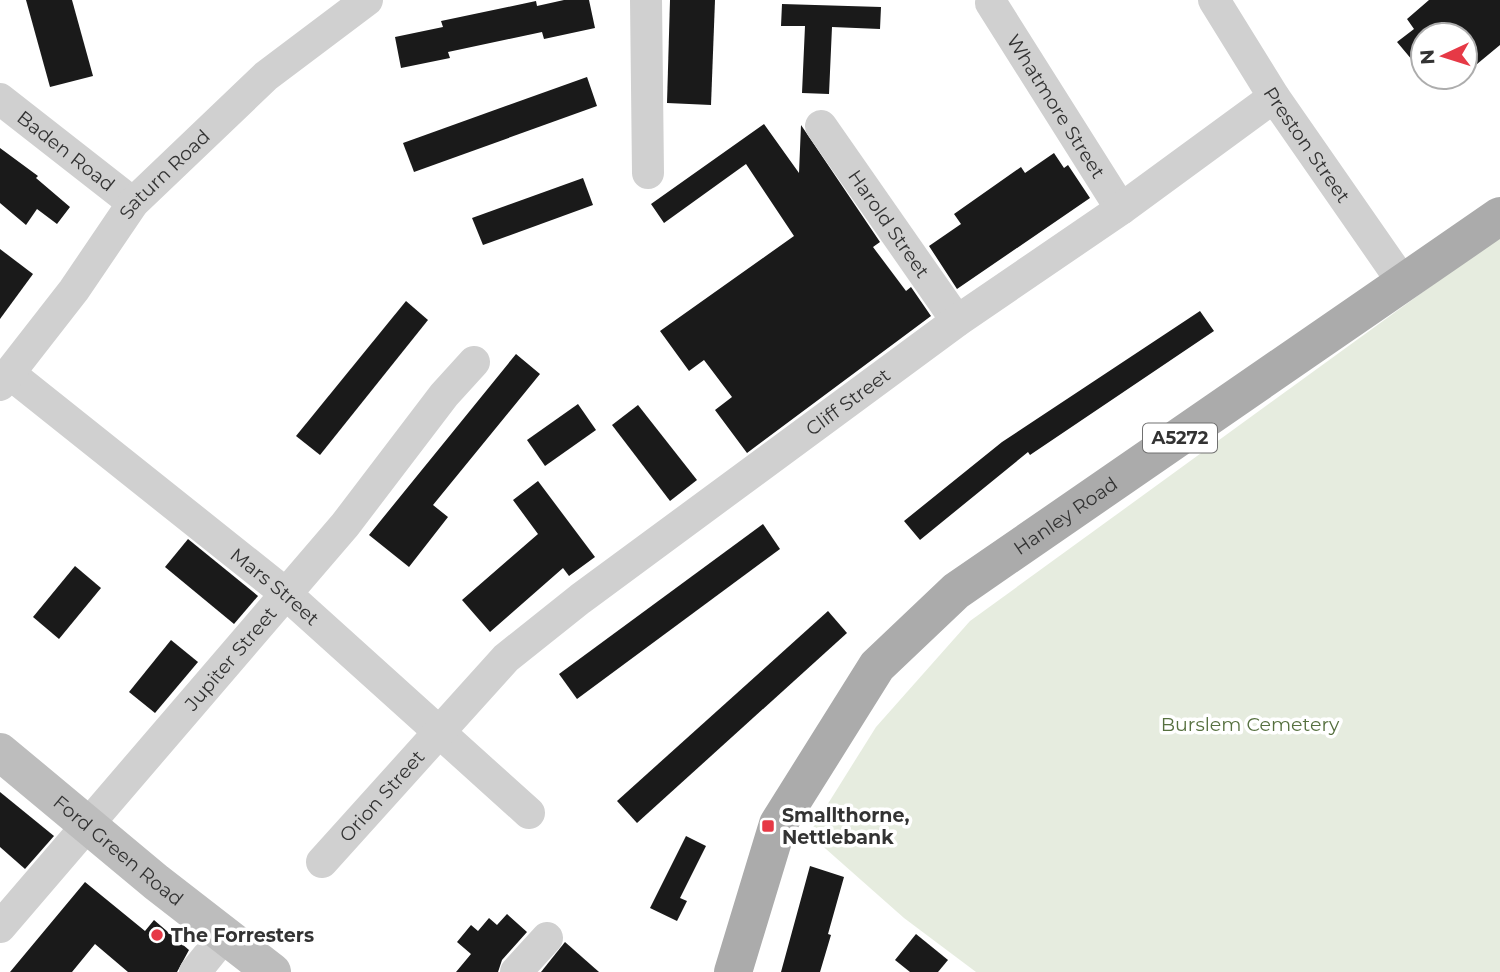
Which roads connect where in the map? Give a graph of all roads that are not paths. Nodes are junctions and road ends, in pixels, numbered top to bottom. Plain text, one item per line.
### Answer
1 (367, 0) edge
2 (646, 0) edge
3 (1214, 0) edge
4 (991, 3) dead end
5 (1274, 97) junction
6 (0, 99) edge
7 (821, 126) dead end
8 (648, 173) dead end
9 (133, 203) junction
10 (1121, 209) junction
11 (1500, 216) edge
12 (1404, 284) junction
13 (957, 321) junction
14 (474, 362) dead end
15 (5, 379) edge
16 (285, 593) junction
17 (440, 730) junction
18 (0, 752) edge
19 (528, 813) dead end
20 (88, 824) junction
21 (322, 862) dead end
22 (747, 918) junction
23 (0, 927) edge
24 (225, 934) junction
25 (547, 938) dead end
26 (195, 972) edge
27 (272, 972) edge
28 (516, 972) edge
29 (721, 972) edge
30 (733, 972) edge

1 - 9 street, Saturn Road
2 - 8 street
3 - 5 street, Preston Street
4 - 10 street, Whatmore Street
5 - 10 street, Cliff Street
5 - 12 street, Preston Street
6 - 9 street, Baden Road
7 - 13 street, Harold Street
9 - 15 street, Saturn Road
10 - 13 street, Cliff Street
11 - 12 main road, Hanley Road / A5272
12 - 22 main road, Hanley Road / A5272
13 - 17 street, Cliff Street
14 - 16 street, Jupiter Street
15 - 16 street, Mars Street
16 - 17 street, Mars Street
16 - 20 street, Jupiter Street
17 - 19 street, Mars Street
17 - 21 street, Orion Street
18 - 20 main road, Ford Green Road
20 - 23 street, Jupiter Street
20 - 24 main road, Ford Green Road
22 - 29 main road, Hanley Road / A5272
22 - 30 main road, Hanley Road / A5272
24 - 26 street
24 - 27 main road, Ford Green Road
25 - 28 street

